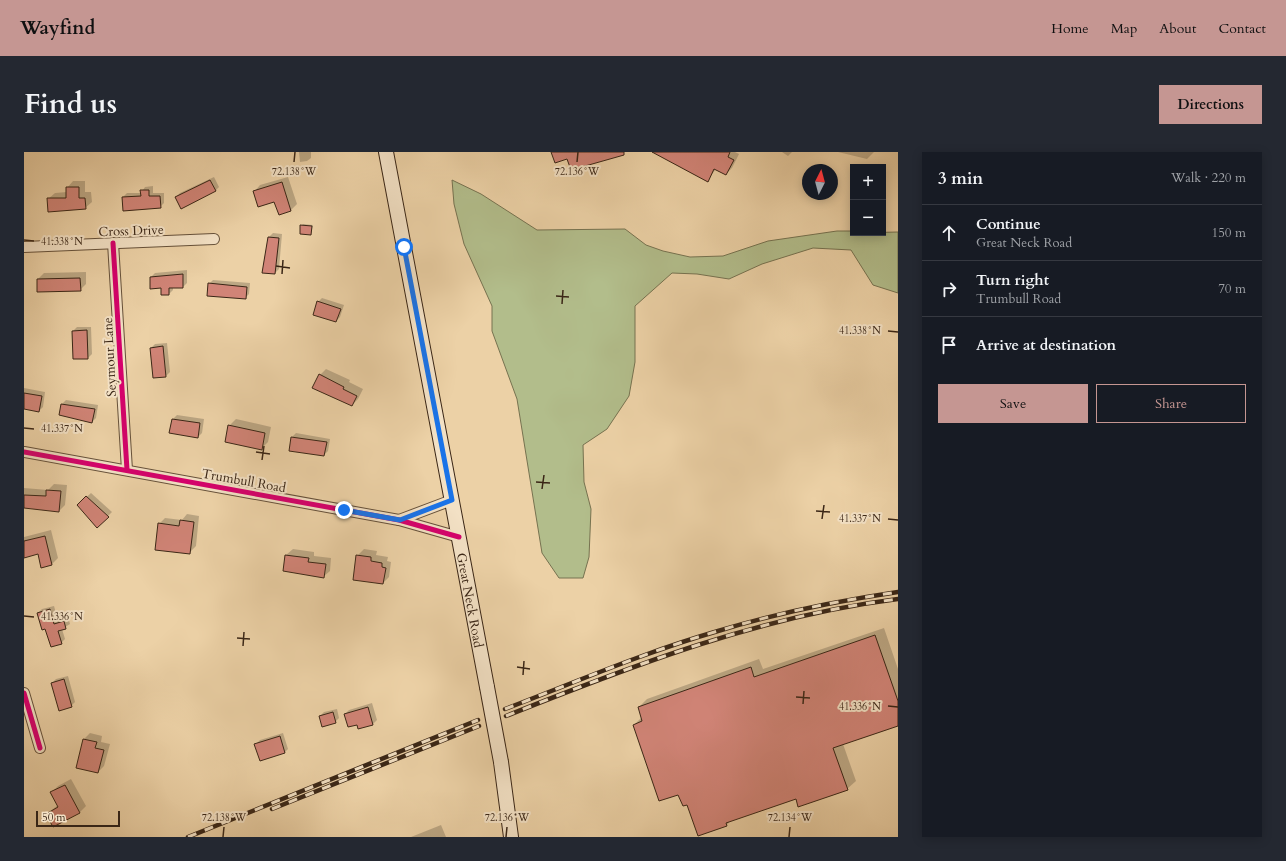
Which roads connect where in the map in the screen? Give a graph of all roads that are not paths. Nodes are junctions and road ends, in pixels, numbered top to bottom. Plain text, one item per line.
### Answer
1 (386, 152) edge
2 (214, 239) dead end
3 (113, 243) junction
4 (24, 247) edge
5 (24, 452) edge
6 (127, 470) junction
7 (452, 500) junction
8 (400, 520) junction
9 (459, 538) junction
10 (24, 693) edge
11 (40, 748) dead end
12 (511, 837) edge

1 - 7 main road, Great Neck Road
2 - 3 street, Cross Drive
3 - 4 street, Cross Drive
3 - 6 street, Seymour Lane
5 - 6 street, Trumbull Road
6 - 8 street, Trumbull Road
7 - 8 street
7 - 9 main road, Great Neck Road
8 - 9 street, Trumbull Road
9 - 12 main road, Great Neck Road, bridge
10 - 11 street

